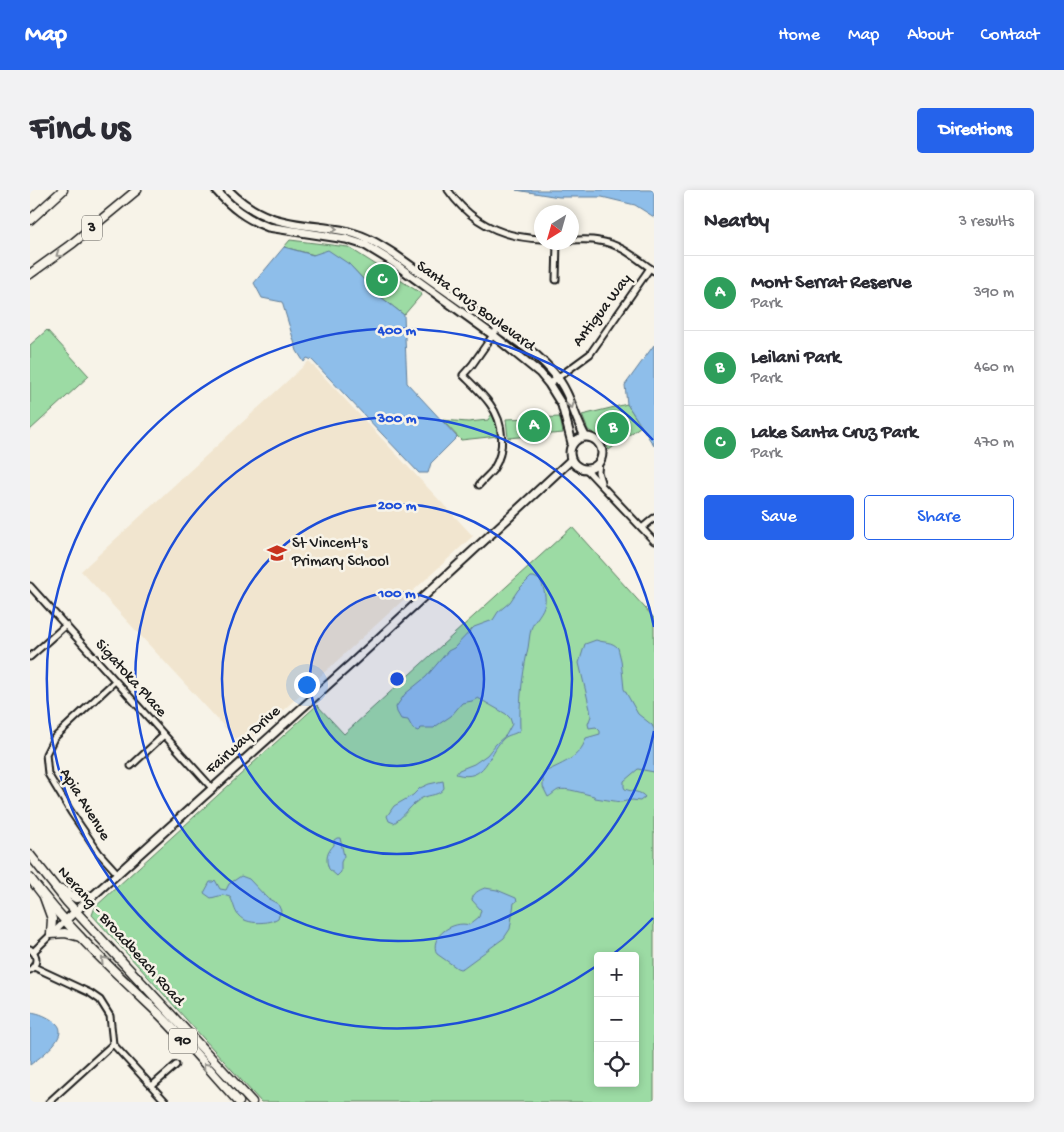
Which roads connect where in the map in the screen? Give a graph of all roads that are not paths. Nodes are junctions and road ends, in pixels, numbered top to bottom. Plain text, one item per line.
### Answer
1 (63, 190) edge
2 (137, 190) edge
3 (228, 190) edge
4 (448, 190) edge
5 (217, 191) edge
6 (253, 211) junction
7 (249, 218) junction
8 (30, 220) edge
9 (534, 238) edge
10 (579, 240) edge
11 (557, 250) edge
12 (652, 270) edge
13 (30, 274) edge
14 (556, 280) dead end
15 (498, 328) junction
16 (493, 335) junction
17 (558, 377) junction
18 (548, 384) junction
19 (585, 436) junction
20 (572, 443) junction
21 (571, 460) junction
22 (599, 462) junction
23 (586, 469) junction
24 (601, 483) junction
25 (479, 485) dead end
26 (654, 518) edge
27 (642, 528) junction
28 (654, 541) edge
29 (30, 586) edge
30 (66, 624) junction
31 (30, 657) edge
32 (116, 681) junction
33 (164, 736) junction
34 (131, 766) dead end
35 (212, 788) junction
36 (30, 855) edge
37 (118, 874) junction
38 (30, 878) edge
39 (51, 883) junction
40 (42, 893) junction
41 (92, 896) junction
42 (76, 911) junction
43 (66, 920) junction
44 (50, 934) junction
45 (82, 938) junction
46 (32, 950) edge
47 (32, 969) edge
48 (113, 1044) junction
49 (176, 1065) dead end
50 (152, 1086) junction
51 (49, 1102) edge
52 (166, 1102) edge
53 (238, 1102) edge
54 (252, 1102) edge

1 - 8 main road
2 -> 13 main road, 3
3 - 6 street, Santa Cruz Boulevard
4 - 9 street
5 - 7 street, Santa Cruz Boulevard
6 - 7 street
6 -> 15 street, Santa Cruz Boulevard
7 - 16 street, Santa Cruz Boulevard
10 - 12 street
11 - 14 street
12 - 17 street, Antigua Way
15 - 16 street
15 - 17 street, Santa Cruz Boulevard
16 - 18 street, Santa Cruz Boulevard
16 - 25 street
17 - 18 street, Antigua Way
17 -> 19 street, Santa Cruz Boulevard
18 - 20 street, Santa Cruz Boulevard
19 - 20 street
19 - 22 street
20 - 21 street
21 - 23 street
21 - 35 street, Fairway Drive
22 - 23 street
22 - 24 street
23 - 24 street
24 - 27 street
26 - 27 street
27 - 28 street
29 - 30 street, Sigatoka Place
30 - 31 street
30 - 32 street, Sigatoka Place
32 - 33 street, Sigatoka Place
32 - 37 street, Apia Avenue
33 - 34 street
33 - 35 street, Sigatoka Place
35 - 37 street, Fairway Drive
36 - 39 main road, Nerang - Broadbeach Road / 90
37 - 41 street, Fairway Drive
38 - 40 main road, Nerang - Broadbeach Road / 90
39 - 41 main road
39 - 42 main road, Nerang - Broadbeach Road / 90
40 - 43 main road, Nerang - Broadbeach Road / 90
40 - 44 main road
41 - 42 street, Fairway Drive
42 - 43 street, Fairway Drive
42 - 54 main road, Nerang - Broadbeach Road / 90
43 - 44 street
43 - 45 main road, Nerang - Broadbeach Road / 90
44 - 45 main road
44 - 46 street
53 -> 45 main road, Nerang - Broadbeach Road / 90
46 - 47 street
47 - 48 street
48 - 50 street
48 - 51 street
49 - 50 street
50 - 52 street

